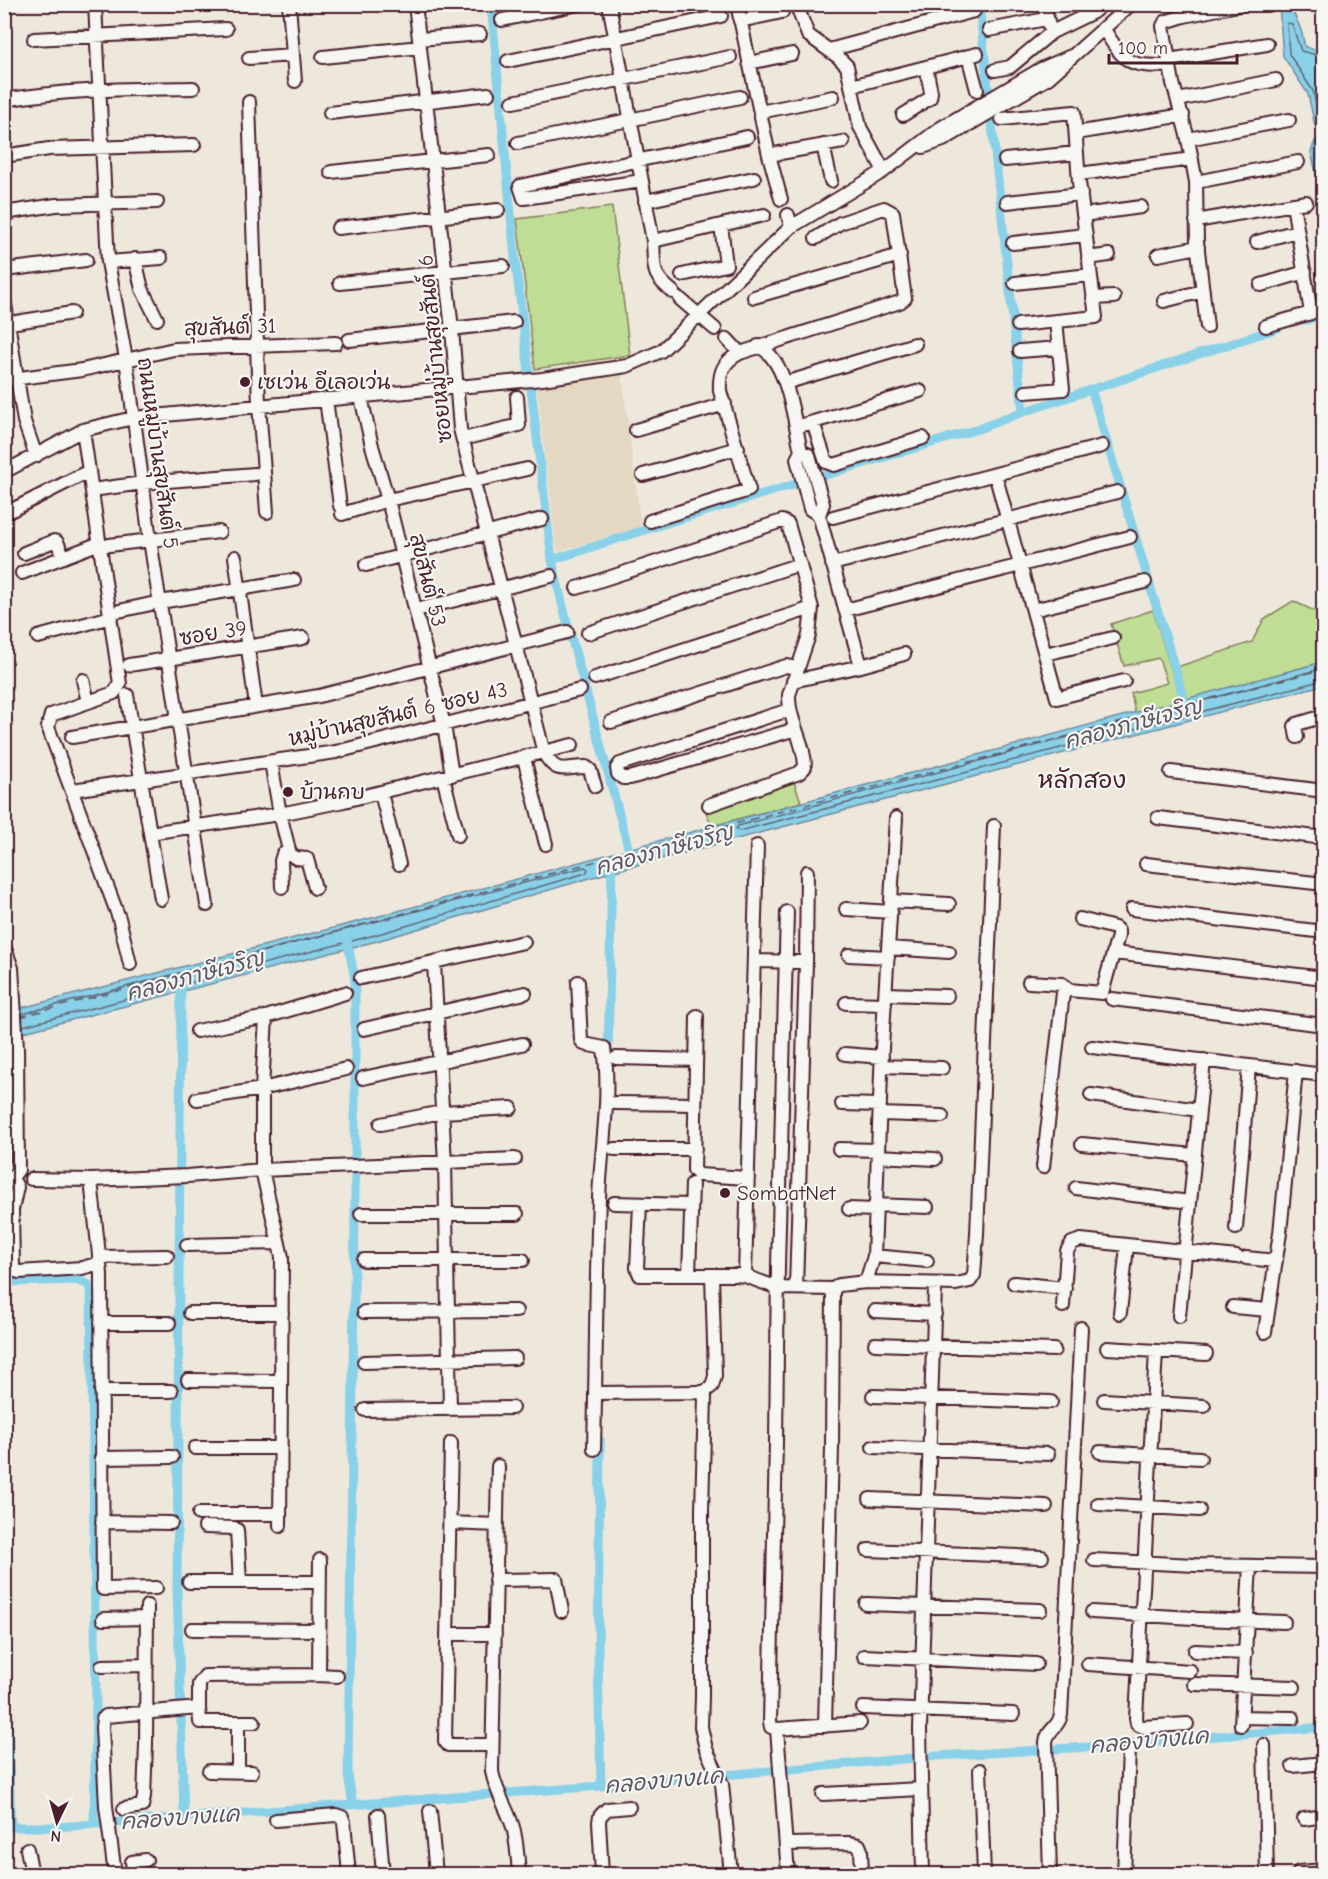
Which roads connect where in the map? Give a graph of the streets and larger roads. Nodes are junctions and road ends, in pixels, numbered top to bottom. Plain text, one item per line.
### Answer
1 (95, 4) edge
2 (289, 4) edge
3 (415, 4) edge
4 (579, 4) edge
5 (609, 4) edge
6 (737, 4) edge
7 (811, 4) edge
8 (1044, 4) edge
9 (1103, 4) edge
10 (1131, 4) edge
11 (1243, 4) edge
12 (797, 6) edge
13 (1195, 9) edge
14 (764, 10) edge
15 (974, 11) dead end
16 (782, 12) dead end
17 (721, 16) dead end
18 (502, 20) dead end
19 (1046, 20) junction
20 (740, 21) junction
21 (1103, 28) junction
22 (226, 29) dead end
23 (989, 30) dead end
24 (1052, 32) junction
25 (480, 34) dead end
26 (96, 35) junction
27 (615, 38) junction
28 (33, 39) dead end
29 (419, 43) junction
30 (1267, 44) dead end
31 (829, 50) junction
32 (792, 54) dead end
33 (293, 55) junction
34 (323, 57) dead end
35 (730, 57) dead end
36 (249, 58) dead end
37 (508, 61) dead end
38 (749, 63) junction
39 (1169, 63) junction
40 (926, 67) junction
41 (995, 70) dead end
42 (623, 79) junction
43 (1276, 80) dead end
44 (295, 81) dead end
45 (851, 86) junction
46 (193, 88) dead end
47 (99, 90) junction
48 (977, 90) dead end
49 (488, 94) dead end
50 (740, 97) dead end
51 (833, 97) dead end
52 (4, 100) edge
53 (1178, 100) junction
54 (427, 101) junction
55 (249, 102) dead end
56 (513, 102) dead end
57 (760, 112) junction
58 (330, 113) dead end
59 (903, 115) dead end
60 (1183, 115) junction
61 (1002, 119) dead end
62 (630, 120) junction
63 (1289, 120) dead end
64 (1076, 133) junction
65 (747, 137) dead end
66 (1188, 139) junction
67 (843, 142) dead end
68 (519, 143) dead end
69 (194, 145) dead end
70 (823, 145) junction
71 (103, 147) junction
72 (1077, 153) junction
73 (489, 155) dead end
74 (769, 155) junction
75 (4, 156) edge
76 (1192, 159) junction
77 (434, 160) junction
78 (638, 160) junction
79 (1005, 160) dead end
80 (1298, 162) dead end
81 (884, 171) junction
82 (331, 172) dead end
83 (1079, 174) junction
84 (754, 178) dead end
85 (642, 181) junction
86 (831, 181) dead end
87 (1196, 182) junction
88 (1081, 194) junction
89 (781, 200) dead end
90 (645, 201) junction
91 (157, 202) dead end
92 (1007, 202) dead end
93 (105, 203) junction
94 (1141, 207) dead end
95 (498, 210) dead end
96 (4, 213) edge
97 (1083, 214) junction
98 (764, 215) dead end
99 (440, 216) junction
100 (1196, 221) junction
101 (721, 225) junction
102 (338, 228) dead end
103 (1297, 231) junction
104 (1086, 235) junction
105 (816, 237) dead end
106 (653, 241) junction
107 (1257, 242) dead end
108 (1013, 243) dead end
109 (1198, 246) junction
110 (900, 255) junction
111 (1110, 255) dead end
112 (1158, 255) dead end
113 (161, 258) dead end
114 (1088, 258) junction
115 (86, 260) dead end
116 (135, 260) junction
117 (108, 261) junction
118 (503, 266) dead end
119 (4, 270) edge
120 (446, 271) junction
121 (1305, 272) junction
122 (682, 275) dead end
123 (1090, 275) junction
124 (340, 283) dead end
125 (1015, 283) dead end
126 (1261, 285) dead end
127 (1203, 291) junction
128 (754, 297) dead end
129 (1114, 297) dead end
130 (4, 298) edge
131 (1093, 298) junction
132 (1164, 301) dead end
133 (72, 313) dead end
134 (699, 316) junction
135 (156, 319) dead end
136 (1056, 321) junction
137 (514, 322) dead end
138 (6, 323) edge
139 (1018, 324) dead end
140 (1266, 326) dead end
141 (1207, 327) dead end
142 (452, 328) junction
143 (715, 329) dead end
144 (727, 339) dead end
145 (349, 340) dead end
146 (336, 343) dead end
147 (915, 344) dead end
148 (758, 346) junction
149 (258, 347) junction
150 (1059, 348) junction
151 (1020, 351) dead end
152 (740, 353) junction
153 (126, 359) junction
154 (11, 379) edge
155 (785, 383) junction
156 (456, 387) junction
157 (920, 391) dead end
158 (1026, 392) dead end
159 (361, 397) junction
160 (517, 397) dead end
161 (326, 399) junction
162 (725, 404) junction
163 (259, 405) junction
164 (133, 418) junction
165 (813, 422) junction
166 (796, 427) junction
167 (82, 430) junction
168 (636, 430) dead end
169 (923, 438) dead end
170 (463, 439) junction
171 (1102, 446) dead end
172 (738, 448) junction
173 (36, 456) junction
174 (527, 469) dead end
175 (89, 471) junction
176 (4, 472) edge
177 (255, 474) dead end
178 (995, 474) junction
179 (644, 475) dead end
180 (472, 480) junction
181 (143, 483) junction
182 (92, 490) junction
183 (1117, 492) dead end
184 (388, 500) junction
185 (10, 511) dead end
186 (267, 512) dead end
187 (833, 517) dead end
188 (542, 519) dead end
189 (1008, 519) junction
190 (650, 521) dead end
191 (219, 532) dead end
192 (486, 532) junction
193 (1130, 537) dead end
194 (150, 540) junction
195 (105, 544) junction
196 (24, 553) dead end
197 (402, 555) junction
198 (64, 557) junction
199 (235, 557) dead end
200 (800, 564) junction
201 (832, 564) junction
202 (366, 565) dead end
203 (1021, 565) junction
204 (22, 573) dead end
205 (551, 576) dead end
206 (294, 580) dead end
207 (1144, 582) dead end
208 (577, 588) dead end
209 (240, 589) junction
210 (501, 589) junction
211 (160, 602) junction
212 (812, 608) junction
213 (416, 610) junction
214 (845, 610) junction
215 (1033, 610) junction
216 (115, 614) junction
217 (567, 632) dead end
218 (588, 633) dead end
219 (38, 637) dead end
220 (303, 638) dead end
221 (1113, 638) dead end
222 (516, 646) junction
223 (247, 648) junction
224 (904, 654) dead end
225 (1045, 654) junction
226 (170, 660) junction
227 (129, 664) dead end
228 (861, 666) junction
229 (430, 668) junction
230 (798, 668) junction
231 (595, 678) dead end
232 (83, 680) dead end
233 (794, 681) junction
234 (1124, 681) dead end
235 (580, 690) dead end
236 (127, 695) dead end
237 (88, 702) junction
238 (530, 702) junction
239 (256, 706) junction
240 (789, 710) junction
241 (1323, 716) edge
242 (179, 718) junction
243 (611, 722) dead end
244 (444, 725) junction
245 (133, 727) junction
246 (796, 729) junction
247 (72, 737) dead end
248 (1297, 737) dead end
249 (572, 746) dead end
250 (544, 753) junction
251 (524, 758) junction
252 (271, 762) junction
253 (1171, 772) dead end
254 (187, 774) junction
255 (448, 776) junction
256 (140, 781) junction
257 (595, 786) dead end
258 (79, 789) dead end
259 (1323, 791) edge
260 (381, 793) junction
261 (709, 805) dead end
262 (280, 814) junction
263 (1158, 818) dead end
264 (896, 819) dead end
265 (194, 826) junction
266 (994, 826) dead end
267 (156, 832) dead end
268 (458, 835) dead end
269 (1323, 838) edge
270 (546, 844) dead end
271 (757, 846) dead end
272 (289, 852) junction
273 (399, 864) dead end
274 (1146, 864) dead end
275 (807, 872) dead end
276 (1323, 884) edge
277 (282, 887) dead end
278 (315, 888) dead end
279 (161, 899) dead end
280 (949, 904) dead end
281 (207, 905) dead end
282 (891, 907) junction
283 (846, 909) dead end
284 (1132, 909) dead end
285 (787, 912) dead end
286 (1080, 920) dead end
287 (1323, 932) edge
288 (524, 942) dead end
289 (4, 946) edge
290 (950, 952) dead end
291 (888, 953) junction
292 (1114, 953) junction
293 (849, 955) dead end
294 (754, 961) junction
295 (787, 962) junction
296 (806, 962) junction
297 (434, 963) junction
298 (130, 964) dead end
299 (361, 978) dead end
300 (1323, 978) edge
301 (578, 982) dead end
302 (1029, 982) dead end
303 (1065, 990) junction
304 (345, 993) dead end
305 (525, 993) dead end
306 (947, 996) dead end
307 (885, 999) junction
308 (1112, 999) dead end
309 (846, 1003) dead end
310 (436, 1013) junction
311 (697, 1016) dead end
312 (266, 1017) junction
313 (1323, 1025) edge
314 (364, 1029) dead end
315 (197, 1031) dead end
316 (522, 1044) dead end
317 (1092, 1047) dead end
318 (845, 1054) dead end
319 (1323, 1055) edge
320 (616, 1058) dead end
321 (696, 1060) junction
322 (1204, 1060) junction
323 (882, 1061) junction
324 (439, 1062) junction
325 (1249, 1066) junction
326 (942, 1068) dead end
327 (346, 1070) dead end
328 (1296, 1071) junction
329 (1323, 1075) edge
330 (363, 1078) dead end
331 (262, 1089) junction
332 (1091, 1095) dead end
333 (197, 1098) dead end
334 (615, 1103) dead end
335 (695, 1104) junction
336 (842, 1104) dead end
337 (511, 1108) dead end
338 (880, 1109) junction
339 (1198, 1110) junction
340 (442, 1112) junction
341 (942, 1116) dead end
342 (381, 1124) dead end
343 (1082, 1144) dead end
344 (614, 1149) dead end
345 (695, 1149) junction
346 (839, 1149) dead end
347 (878, 1153) junction
348 (1194, 1155) junction
349 (935, 1159) dead end
350 (514, 1160) dead end
351 (445, 1163) junction
352 (1043, 1167) dead end
353 (18, 1170) junction
354 (262, 1170) junction
355 (748, 1178) junction
356 (31, 1179) junction
357 (91, 1180) junction
358 (692, 1184) dead end
359 (16, 1187) junction
360 (1076, 1188) dead end
361 (1190, 1202) junction
362 (614, 1203) dead end
363 (640, 1204) junction
364 (691, 1205) junction
365 (927, 1207) dead end
366 (875, 1208) junction
367 (849, 1209) dead end
368 (361, 1214) dead end
369 (517, 1214) dead end
370 (447, 1215) junction
371 (1236, 1228) dead end
372 (279, 1243) junction
373 (187, 1245) dead end
374 (1127, 1246) junction
375 (1185, 1252) junction
376 (167, 1256) dead end
377 (874, 1256) junction
378 (448, 1259) junction
379 (100, 1260) junction
380 (364, 1260) dead end
381 (523, 1260) dead end
382 (927, 1261) dead end
383 (1276, 1261) junction
384 (689, 1275) junction
385 (712, 1275) junction
386 (745, 1276) junction
387 (866, 1282) junction
388 (1014, 1283) dead end
389 (778, 1288) junction
390 (796, 1288) junction
391 (935, 1288) dead end
392 (1065, 1288) junction
393 (833, 1289) junction
394 (1063, 1306) dead end
395 (1233, 1307) dead end
396 (1268, 1310) junction
397 (449, 1311) junction
398 (516, 1311) dead end
399 (875, 1311) dead end
400 (364, 1312) dead end
401 (190, 1313) dead end
402 (282, 1313) junction
403 (1120, 1313) dead end
404 (935, 1314) junction
405 (1179, 1316) dead end
406 (101, 1323) junction
407 (170, 1323) dead end
408 (1082, 1328) dead end
409 (1265, 1332) dead end
410 (875, 1344) dead end
411 (933, 1345) junction
412 (1107, 1348) dead end
413 (1054, 1350) dead end
414 (1156, 1351) junction
415 (1206, 1354) dead end
416 (515, 1358) dead end
417 (450, 1360) junction
418 (364, 1362) dead end
419 (188, 1380) dead end
420 (281, 1381) junction
421 (101, 1391) junction
422 (171, 1391) dead end
423 (595, 1393) junction
424 (704, 1393) junction
425 (873, 1396) dead end
426 (932, 1397) junction
427 (1104, 1400) dead end
428 (1052, 1402) dead end
429 (1153, 1403) junction
430 (1204, 1406) dead end
431 (512, 1408) dead end
432 (450, 1409) junction
433 (365, 1410) dead end
434 (450, 1443) dead end
435 (873, 1447) dead end
436 (195, 1448) dead end
437 (281, 1448) junction
438 (594, 1449) dead end
439 (930, 1449) junction
440 (1100, 1452) dead end
441 (1048, 1454) dead end
442 (1150, 1455) junction
443 (172, 1457) dead end
444 (101, 1458) junction
445 (1200, 1458) dead end
446 (498, 1466) dead end
447 (870, 1499) dead end
448 (928, 1501) junction
449 (1098, 1504) dead end
450 (1046, 1506) dead end
451 (1148, 1507) junction
452 (1199, 1510) dead end
453 (199, 1514) dead end
454 (102, 1522) junction
455 (171, 1523) dead end
456 (450, 1523) junction
457 (496, 1525) junction
458 (205, 1527) dead end
459 (868, 1550) dead end
460 (926, 1553) junction
461 (1042, 1557) dead end
462 (320, 1560) dead end
463 (1094, 1560) dead end
464 (1144, 1562) junction
465 (1250, 1566) junction
466 (1323, 1568) edge
467 (495, 1580) junction
468 (189, 1582) dead end
469 (240, 1582) junction
470 (320, 1582) junction
471 (156, 1588) dead end
472 (866, 1604) dead end
473 (924, 1606) junction
474 (1040, 1610) dead end
475 (562, 1611) dead end
476 (1092, 1612) dead end
477 (1142, 1615) junction
478 (103, 1619) dead end
479 (1247, 1622) junction
480 (1284, 1622) dead end
481 (192, 1629) dead end
482 (319, 1630) junction
483 (447, 1634) junction
484 (495, 1634) junction
485 (1195, 1651) dead end
486 (1246, 1653) junction
487 (864, 1656) dead end
488 (923, 1658) junction
489 (1036, 1664) dead end
490 (1088, 1664) dead end
491 (147, 1665) junction
492 (102, 1666) dead end
493 (1139, 1667) junction
494 (1190, 1671) dead end
495 (319, 1675) junction
496 (337, 1676) dead end
497 (1194, 1684) dead end
498 (1244, 1686) junction
499 (1294, 1687) dead end
500 (196, 1708) junction
501 (863, 1708) dead end
502 (921, 1710) junction
503 (147, 1711) junction
504 (1013, 1714) dead end
505 (1293, 1718) dead end
506 (238, 1722) junction
507 (254, 1722) dead end
508 (860, 1723) dead end
509 (1187, 1724) dead end
510 (825, 1725) junction
511 (777, 1729) junction
512 (492, 1745) junction
513 (1264, 1745) dead end
514 (1129, 1750) dead end
515 (1323, 1763) edge
516 (1293, 1766) dead end
517 (980, 1770) dead end
518 (209, 1771) dead end
519 (238, 1772) junction
520 (252, 1772) dead end
521 (921, 1788) junction
522 (823, 1794) dead end
523 (629, 1807) dead end
524 (123, 1809) dead end
525 (430, 1811) dead end
526 (378, 1815) dead end
527 (1323, 1816) edge
528 (1304, 1819) dead end
529 (276, 1820) dead end
530 (786, 1844) junction
531 (27, 1849) dead end
532 (146, 1860) dead end
533 (1323, 1870) edge
534 (1299, 1872) dead end
535 (32, 1875) edge
536 (115, 1875) edge
537 (134, 1875) edge
538 (349, 1875) edge
539 (383, 1875) edge
540 (436, 1875) edge
541 (519, 1875) edge
542 (602, 1875) edge
543 (731, 1875) edge
544 (789, 1875) edge
545 (862, 1875) edge
546 (923, 1875) edge
547 (984, 1875) edge
548 (1050, 1875) edge
549 (1124, 1875) edge
550 (1267, 1875) edge

1 - 26 street, ถนนหมู่บ้านสุขสันต์ 5
2 - 33 street
3 - 29 street, ซอยหมู่บ้านสุขสันต์ 6
4 - 18 street
5 - 27 street
6 - 20 street
7 - 12 street
8 - 19 street
9 - 24 street
10 - 21 street
11 - 13 street
12 - 31 street
13 - 39 street
14 - 16 street
14 - 20 street
15 - 31 street
17 - 27 street
19 - 23 street
19 - 24 street
20 - 38 street
21 - 39 street
21 - 81 street
22 - 26 street
24 - 41 street
25 - 29 street
26 - 28 street
26 - 47 street, ถนนหมู่บ้านสุขสันต์ 5
27 - 37 street
27 - 42 street
29 - 34 street
29 - 54 street, ซอยหมู่บ้านสุขสันต์ 6
30 - 39 street
31 - 45 street
32 - 38 street
33 - 36 street
33 - 44 street
35 - 42 street
38 - 57 street
39 - 53 street
40 - 45 street
40 - 48 street
40 - 59 street
42 - 56 street
42 - 62 street
43 - 53 street
45 - 81 street
46 - 47 street
47 - 52 street
47 - 71 street, ถนนหมู่บ้านสุขสันต์ 5
49 - 54 street
50 - 62 street
51 - 57 street
53 - 60 street
54 - 58 street
54 - 77 street, ซอยหมู่บ้านสุขสันต์ 6
55 - 149 street
57 - 74 street
60 - 64 street
60 - 66 street
61 - 64 street
62 - 68 street
62 - 78 street
63 - 66 street
64 - 72 street
65 - 78 street
66 - 76 street
67 - 70 street
69 - 71 street
70 - 74 street
70 - 86 street
71 - 75 street
71 - 93 street, ถนนหมู่บ้านสุขสันต์ 5
72 - 79 street
72 - 83 street
73 - 77 street
74 - 89 street
76 - 83 street
76 - 87 street
77 - 82 street
77 - 99 street, ซอยหมู่บ้านสุขสันต์ 6
78 - 85 street
78 - 85 street
80 - 87 street
81 - 134 street
83 - 88 street
84 - 90 street
85 - 90 street
87 - 100 street
88 - 92 street
88 - 97 street
90 - 106 street
91 - 93 street
93 - 96 street
93 - 117 street, ถนนหมู่บ้านสุขสันต์ 5
94 - 97 street
95 - 99 street
97 - 104 street
98 - 101 street
99 - 102 street
99 - 120 street, ซอยหมู่บ้านสุขสันต์ 6
100 - 103 street
100 - 109 street
101 - 106 street
101 - 122 street
103 - 107 street
103 - 121 street
104 - 108 street
104 - 114 street
105 - 110 street
106 - 134 street
109 - 112 street
109 - 127 street
110 - 128 street
110 - 148 street
111 - 114 street
113 - 116 street
114 - 123 street
115 - 119 street
116 - 117 street
116 - 135 street
117 - 153 street, ถนนหมู่บ้านสุขสันต์ 5
118 - 120 street
120 - 124 street
120 - 142 street, ซอยหมู่บ้านสุขสันต์ 6
121 - 126 street
121 - 140 street
123 - 125 street
123 - 131 street
127 - 132 street
127 - 141 street
129 - 131 street
130 - 138 street
131 - 136 street
133 - 138 street
134 - 143 street
134 - 156 street
136 - 139 street
136 - 150 street
137 - 142 street
138 - 154 street
142 - 145 street
142 - 156 street, ซอยหมู่บ้านสุขสันต์ 6
144 - 152 street
146 - 149 street, สุขสันต์ 31
147 - 155 street
148 - 152 street
148 - 155 street
149 - 153 street, สุขสันต์ 31
149 - 163 street
150 - 151 street
150 - 158 street
152 - 162 street
153 - 154 street, สุขสันต์ 31
153 - 164 street, ถนนหมู่บ้านสุขสันต์ 5
154 - 173 street
155 - 166 street
156 - 159 street
156 - 170 street, ซอยหมู่บ้านสุขสันต์ 6
157 - 165 street
159 - 161 street
159 - 184 street, สุขสันต์ 53
160 - 170 street
161 - 163 street
161 - 184 street
162 - 168 street
162 - 172 street
163 - 164 street
163 - 186 street
164 - 167 street
164 - 181 street, ถนนหมู่บ้านสุขสันต์ 5
165 - 166 street
165 - 169 street
166 - 201 street
167 - 173 street
167 - 175 street
170 - 180 street, ซอยหมู่บ้านสุขสันต์ 6
171 - 178 street
172 - 179 street
172 - 190 street
173 - 176 street
174 - 180 street
175 - 182 street
175 - 185 street
177 - 181 street
178 - 187 street
178 - 189 street
180 - 184 street
180 - 192 street, ซอยหมู่บ้านสุขสันต์ 6
181 - 182 street
181 - 194 street, ถนนหมู่บ้านสุขสันต์ 5
182 - 195 street
183 - 189 street
184 - 197 street, สุขสันต์ 53
188 - 192 street
189 - 201 street
189 - 203 street
191 - 194 street
192 - 197 street
192 - 210 street, ซอยหมู่บ้านสุขสันต์ 6
193 - 203 street
194 - 195 street
194 - 211 street, ถนนหมู่บ้านสุขสันต์ 5
195 - 198 street
195 - 216 street
196 - 198 street
197 - 202 street
197 - 213 street, สุขสันต์ 53
198 - 204 street
199 - 209 street
200 - 208 street
200 - 212 street
200 - 218 street
201 - 214 street
203 - 214 street
203 - 215 street
205 - 210 street
206 - 209 street
207 - 215 street
209 - 211 street
209 - 223 street
210 - 213 street
210 - 222 street, ซอยหมู่บ้านสุขสันต์ 6
211 - 216 street
211 - 226 street, ถนนหมู่บ้านสุขสันต์ 5
212 - 230 street
212 - 231 street
213 - 229 street, สุขสันต์ 53
214 - 228 street
215 - 225 street
216 - 219 street
216 - 237 street
217 - 222 street
220 - 223 street, ซอย 39
221 - 225 street
222 - 229 street
222 - 238 street, ซอยหมู่บ้านสุขสันต์ 6
223 - 226 street, ซอย 39
223 - 239 street
224 - 228 street
225 - 234 street
226 - 227 street, ซอย 39
226 - 242 street, ถนนหมู่บ้านสุขสันต์ 5
228 - 233 street
229 - 239 street
229 - 244 street, สุขสันต์ 53
230 - 233 street
230 - 243 street
232 - 237 street
233 - 240 street
235 - 238 street, หมู่บ้านสุขสันต์ 6 ซอย 43
236 - 245 street
237 - 298 street
238 - 244 street, หมู่บ้านสุขสันต์ 6 ซอย 43
238 - 250 street, ซอยหมู่บ้านสุขสันต์ 6
239 - 242 street
240 - 246 street
240 - 246 street
241 - 248 street
242 - 245 street
242 - 254 street, ถนนหมู่บ้านสุขสันต์ 5
244 - 252 street, หมู่บ้านสุขสันต์ 6 ซอย 43
244 - 255 street, สุขสันต์ 53
245 - 247 street
245 - 256 street
246 - 261 street
249 - 250 street
250 - 251 street
250 - 257 street
251 - 255 street
251 - 270 street
252 - 254 street, หมู่บ้านสุขสันต์ 6 ซอย 43
252 - 262 street
253 - 259 street
254 - 256 street, หมู่บ้านสุขสันต์ 6 ซอย 43
254 - 265 street, ถนนหมู่บ้านสุขสันต์ 5
255 - 260 street
255 - 268 street, สุขสันต์ 53
256 - 258 street, หมู่บ้านสุขสันต์ 6 ซอย 43
256 - 279 street
260 - 262 street
260 - 273 street
262 - 265 street
262 - 272 street
263 - 269 street
264 - 282 street
265 - 267 street
265 - 281 street, ถนนหมู่บ้านสุขสันต์ 5
266 - 387 street
271 - 294 street
272 - 277 street
272 - 278 street
274 - 276 street
275 - 296 street
280 - 282 street
282 - 283 street
282 - 291 street
284 - 287 street
285 - 295 street
286 - 292 street
288 - 297 street
289 - 353 street
290 - 291 street
291 - 293 street
291 - 307 street
292 - 300 street
292 - 303 street
294 - 295 street
294 - 355 street
295 - 296 street
295 - 389 street
296 - 390 street
297 - 299 street
297 - 310 street
301 - 423 street
302 - 303 street
303 - 352 street
304 - 312 street
305 - 310 street
306 - 307 street
307 - 309 street
307 - 323 street
308 - 313 street
310 - 314 street
310 - 324 street
311 - 321 street
312 - 315 street
312 - 331 street
316 - 324 street
317 - 322 street
318 - 323 street
319 - 329 street
320 - 321 street
321 - 335 street
322 - 325 street
322 - 339 street
323 - 326 street
323 - 338 street
324 - 330 street
324 - 340 street
325 - 328 street
325 - 371 street
327 - 331 street
328 - 329 street
328 - 383 street
331 - 333 street
331 - 354 street
332 - 339 street
334 - 335 street
335 - 345 street
336 - 338 street
337 - 340 street
338 - 341 street
338 - 347 street
339 - 348 street
340 - 342 street
340 - 351 street
343 - 348 street
344 - 345 street
345 - 355 street
346 - 347 street
347 - 349 street
347 - 366 street
348 - 361 street
350 - 351 street
351 - 354 street
351 - 370 street
353 - 356 street
353 - 359 street
354 - 357 street
354 - 372 street
355 - 386 street
356 - 357 street
356 - 359 street
357 - 379 street
358 - 364 street
359 - 379 street
360 - 361 street
361 - 375 street
362 - 363 street
363 - 364 street
363 - 384 street
364 - 384 street
365 - 366 street
366 - 367 street
366 - 377 street
368 - 370 street
369 - 370 street
370 - 378 street
372 - 373 street
372 - 402 street
374 - 375 street
374 - 392 street
374 - 403 street
375 - 383 street
375 - 405 street
376 - 379 street
377 - 382 street
377 - 387 street
378 - 380 street
378 - 381 street
378 - 397 street
379 - 406 street
383 - 396 street
384 - 385 street
385 - 386 street
385 - 424 street
386 - 389 street
387 - 393 street
388 - 392 street
389 - 390 street
389 - 511 street
390 - 393 street
391 - 404 street
392 - 394 street
393 - 510 street
395 - 396 street
396 - 409 street
397 - 398 street
397 - 400 street
397 - 417 street
399 - 404 street
401 - 402 street
402 - 420 street
404 - 411 street
406 - 407 street
406 - 421 street
408 - 548 street
410 - 411 street
411 - 413 street
411 - 426 street
412 - 414 street
414 - 415 street
414 - 429 street
416 - 417 street
417 - 418 street
417 - 432 street
419 - 420 street
420 - 437 street
421 - 422 street
421 - 444 street
423 - 424 street
423 - 438 street
424 - 543 street
425 - 426 street
426 - 428 street
426 - 439 street
427 - 429 street
429 - 430 street
429 - 442 street
431 - 432 street
432 - 433 street
434 - 456 street
435 - 439 street
436 - 437 street
437 - 453 street
439 - 441 street
439 - 448 street
440 - 442 street
442 - 445 street
442 - 451 street
443 - 444 street
444 - 454 street
446 - 457 street
447 - 448 street
448 - 450 street
448 - 460 street
449 - 451 street
451 - 452 street
451 - 464 street
454 - 455 street
454 - 471 street
456 - 457 street
456 - 483 street
457 - 467 street
458 - 469 street
459 - 460 street
460 - 461 street
460 - 473 street
462 - 470 street
463 - 464 street
464 - 465 street
464 - 477 street
465 - 466 street
465 - 479 street
467 - 475 street
467 - 484 street
468 - 469 street
469 - 470 street
470 - 482 street
472 - 473 street
473 - 474 street
473 - 488 street
476 - 477 street
477 - 479 street
477 - 493 street
478 - 491 street
479 - 480 street
479 - 486 street
481 - 482 street
482 - 495 street
483 - 484 street
483 - 512 street
484 - 512 street
485 - 486 street
486 - 498 street
487 - 488 street
488 - 489 street
488 - 502 street
490 - 493 street
491 - 492 street
491 - 503 street
493 - 494 street
493 - 509 street
495 - 496 street
495 - 500 street
497 - 498 street
498 - 499 street
498 - 505 street
500 - 503 street
500 - 506 street
501 - 502 street
502 - 504 street
502 - 521 street
503 - 524 street
503 - 536 street
506 - 507 street
506 - 519 street
508 - 510 street
510 - 511 street
511 - 530 street
512 - 541 street
513 - 550 street
514 - 549 street
515 - 516 street
517 - 547 street
518 - 519 street
519 - 520 street
521 - 522 street
521 - 546 street
523 - 542 street
525 - 540 street
526 - 539 street
527 - 528 street
529 - 538 street
530 - 544 street
530 - 545 street
531 - 535 street
532 - 537 street
533 - 534 street

